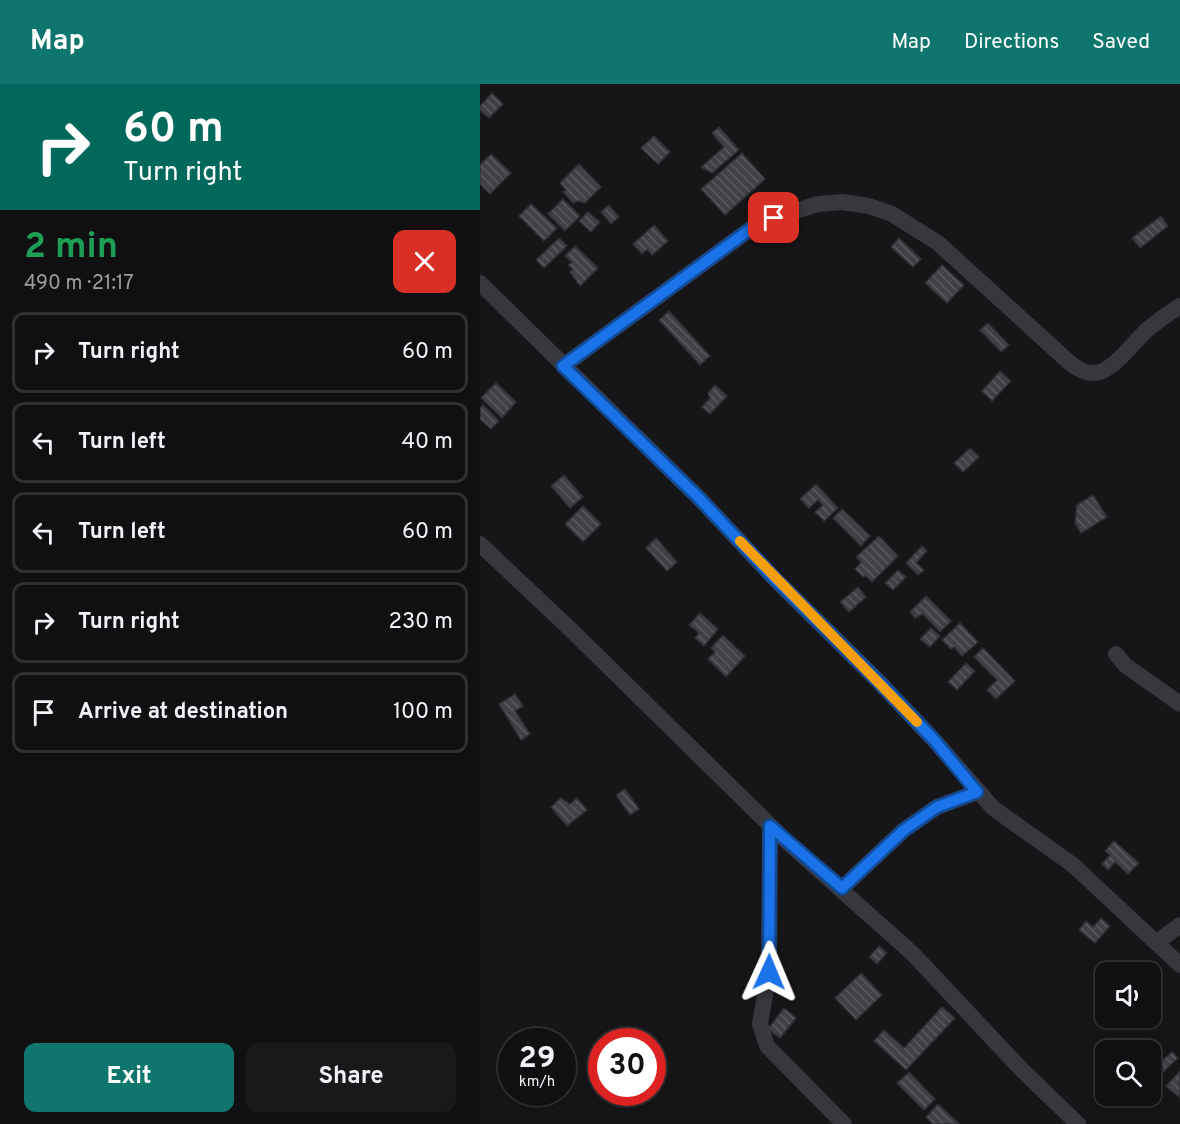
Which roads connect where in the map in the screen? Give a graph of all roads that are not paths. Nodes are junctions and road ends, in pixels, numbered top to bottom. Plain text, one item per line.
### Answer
1 (480, 283) edge
2 (1180, 306) edge
3 (563, 366) junction
4 (480, 544) edge
5 (1116, 654) dead end
6 (1180, 705) edge
7 (977, 792) junction
8 (770, 826) junction
9 (842, 888) junction
10 (1180, 925) edge
11 (1157, 942) junction
12 (1180, 966) edge
13 (843, 1124) edge
14 (1078, 1124) edge

1 - 3 street
2 - 3 street
3 - 7 street
4 - 8 street
5 - 6 street
7 - 9 street
7 - 11 street
8 - 9 street
8 - 13 street
9 - 14 street
10 - 11 street
11 - 12 street

